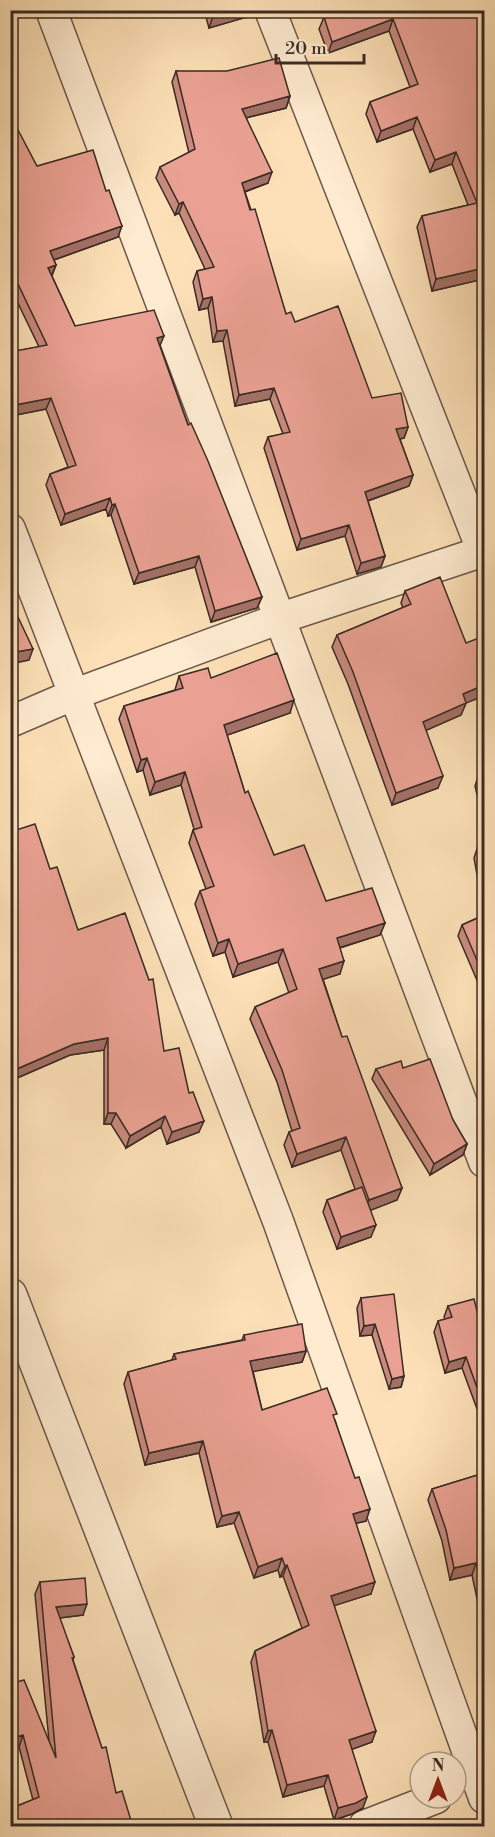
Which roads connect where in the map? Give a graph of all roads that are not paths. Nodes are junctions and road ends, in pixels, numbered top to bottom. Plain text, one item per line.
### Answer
1 (51, 10) edge
2 (270, 10) edge
3 (10, 529) edge
4 (484, 553) edge
5 (281, 618) junction
6 (75, 694) junction
7 (10, 722) edge
8 (484, 1162) edge
9 (10, 1295) edge
10 (476, 1787) edge
11 (408, 1809) edge
12 (216, 1827) edge
13 (364, 1827) edge

1 - 5 street
2 - 4 street
3 - 6 street
4 - 5 street
5 - 6 street
5 - 8 street
6 - 7 street
6 - 10 street
9 - 12 street
11 - 13 street

